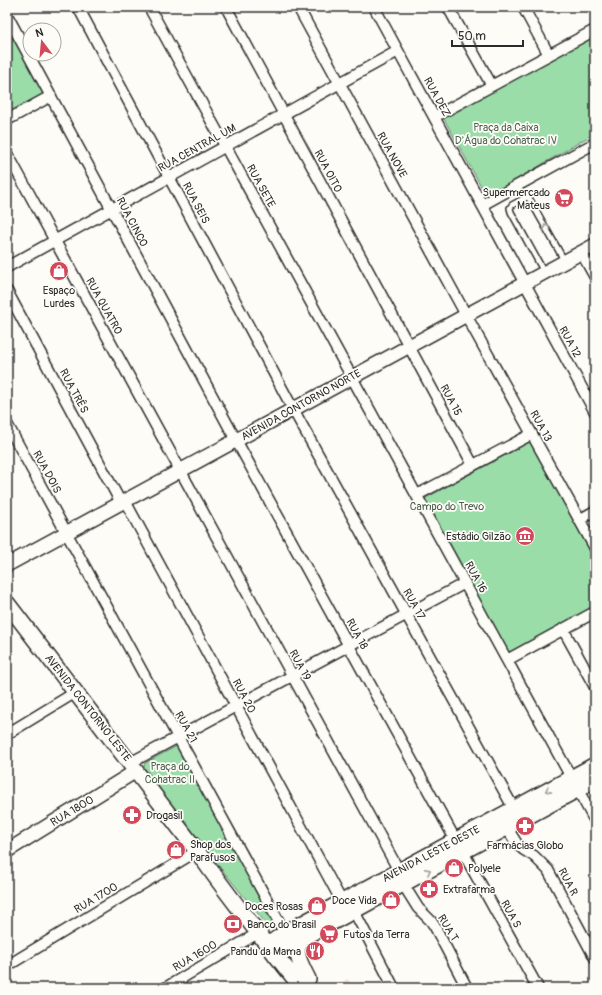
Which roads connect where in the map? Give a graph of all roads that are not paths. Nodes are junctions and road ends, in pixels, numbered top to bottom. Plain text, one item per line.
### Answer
1 (78, 7) edge
2 (149, 7) edge
3 (226, 7) edge
4 (298, 7) edge
5 (374, 7) edge
6 (448, 7) edge
7 (523, 7) edge
8 (7, 15) edge
9 (595, 30) edge
10 (398, 51) junction
11 (549, 55) junction
12 (339, 83) junction
13 (492, 86) junction
14 (50, 96) junction
15 (284, 114) junction
16 (434, 117) junction
17 (7, 120) edge
18 (595, 143) edge
19 (225, 146) junction
20 (7, 153) edge
21 (169, 178) junction
22 (482, 205) junction
23 (112, 209) junction
24 (55, 240) junction
25 (595, 245) edge
26 (581, 252) junction
27 (565, 261) junction
28 (7, 267) edge
29 (544, 272) junction
30 (595, 277) edge
31 (524, 283) junction
32 (7, 291) edge
33 (466, 315) junction
34 (409, 346) junction
35 (352, 377) junction
36 (293, 409) junction
37 (595, 412) edge
38 (7, 424) edge
39 (532, 434) junction
40 (236, 440) junction
41 (473, 465) junction
42 (180, 470) junction
43 (417, 495) junction
44 (123, 502) junction
45 (595, 511) edge
46 (579, 520) junction
47 (67, 532) junction
48 (595, 548) edge
49 (8, 562) edge
50 (465, 583) junction
51 (10, 612) edge
52 (595, 612) edge
53 (406, 615) junction
54 (563, 629) junction
55 (349, 646) junction
56 (507, 660) junction
57 (292, 676) junction
58 (595, 687) edge
59 (76, 692) junction
60 (236, 706) junction
61 (7, 734) edge
62 (178, 738) junction
63 (595, 765) edge
64 (133, 767) junction
65 (595, 780) edge
66 (575, 784) junction
67 (514, 809) junction
68 (595, 821) edge
69 (507, 828) junction
70 (459, 846) junction
71 (7, 850) edge
72 (197, 851) junction
73 (401, 878) junction
74 (348, 907) junction
75 (258, 933) junction
76 (307, 936) junction
77 (278, 945) junction
78 (595, 958) edge
79 (7, 966) edge
80 (308, 985) edge
81 (165, 988) edge
82 (394, 988) edge
83 (467, 988) edge
84 (538, 988) edge

1 - 21 street, RUA SEIS
2 - 19 street, RUA SETE
3 - 15 street, RUA OITO
4 - 12 street, RUA NOVE
5 - 10 street, RUA DEZ
6 - 13 street
7 - 11 street
8 - 14 street, RUA CINCO
9 - 11 street
10 - 12 street, RUA CENTRAL UM
10 - 16 street, RUA DEZ
11 - 13 street
12 - 15 street, RUA CENTRAL UM
12 - 33 street, RUA NOVE
13 - 16 street
14 - 17 street
14 - 23 street, RUA CINCO
15 - 19 street, RUA CENTRAL UM
15 - 34 street, RUA OITO
16 - 22 street, RUA DEZ
18 - 22 street
19 - 21 street, RUA CENTRAL UM
19 - 35 street, RUA SETE
20 - 24 street, RUA QUATRO
21 - 23 street, RUA CENTRAL UM
21 - 36 street, RUA SEIS
22 - 31 street, RUA DEZ
23 - 24 street, RUA CENTRAL UM
23 - 40 street, RUA CINCO
24 - 28 street, RUA CENTRAL UM
24 - 42 street, RUA QUATRO
25 - 26 street, AVENIDA CONTORNO NORTE
26 - 27 street, AVENIDA CONTORNO NORTE
26 - 30 street
27 - 29 street, AVENIDA CONTORNO NORTE
27 -> 29 lane
29 - 31 street, AVENIDA CONTORNO NORTE
31 - 33 street, AVENIDA CONTORNO NORTE
31 - 37 street, RUA 12
32 - 44 street, RUA TRÊS
33 - 34 street, AVENIDA CONTORNO NORTE
33 - 39 street, RUA 13
34 - 35 street, AVENIDA CONTORNO NORTE
34 - 41 street, RUA 15
35 - 36 street, AVENIDA CONTORNO NORTE
35 - 43 street, RUA 16
36 - 40 street, AVENIDA CONTORNO NORTE
36 - 53 street, RUA 17
38 - 47 street, RUA DOIS
39 - 41 street
39 - 46 street, RUA 13
40 - 42 street, AVENIDA CONTORNO NORTE
40 - 55 street, RUA 18
41 - 43 street
42 - 44 street, AVENIDA CONTORNO NORTE
42 - 57 street, RUA 19
43 - 50 street, RUA 16
44 - 47 street, AVENIDA CONTORNO NORTE
44 - 60 street, RUA 20
45 - 46 street
46 - 48 street, RUA 13
47 - 49 street, AVENIDA CONTORNO NORTE
47 - 62 street, RUA 21
50 - 53 street
50 - 56 street, RUA 16
51 - 59 main road, AVENIDA CONTORNO LESTE
52 - 54 street
53 - 55 street
53 - 67 street, RUA 17
54 - 56 street
54 - 58 street
55 - 57 street
55 - 70 street, RUA 18
56 - 66 street, RUA 16
57 - 60 street
57 - 73 street, RUA 19
59 - 61 street
59 - 64 main road, AVENIDA CONTORNO LESTE
60 - 62 street
60 - 74 street, RUA 20
62 - 64 street
62 - 77 street, RUA 21
63 - 66 main road, AVENIDA LESTE OESTE
64 - 71 street, RUA 1800
64 - 72 main road, AVENIDA CONTORNO LESTE
65 - 66 main road, AVENIDA LESTE OESTE
66 -> 67 main road, AVENIDA LESTE OESTE
66 - 68 street, RUA 16
66 - 69 main road, AVENIDA LESTE OESTE
67 - 70 main road, AVENIDA LESTE OESTE
69 - 70 main road, AVENIDA LESTE OESTE
69 - 78 street, RUA R
70 - 73 main road, AVENIDA LESTE OESTE
70 - 84 street, RUA S
72 - 75 main road, AVENIDA CONTORNO LESTE
72 - 77 main road, AVENIDA CONTORNO LESTE
72 - 79 street, RUA 1700
73 - 74 main road, AVENIDA LESTE OESTE
73 - 83 street, RUA T
74 - 76 main road, AVENIDA LESTE OESTE
74 - 77 main road, AVENIDA LESTE OESTE
74 - 82 street, RUA 20
75 - 77 main road, AVENIDA CONTORNO LESTE
75 - 81 street, RUA 1600
76 - 77 main road, AVENIDA LESTE OESTE
76 - 80 main road
77 - 80 main road, AVENIDA CONTORNO LESTE

